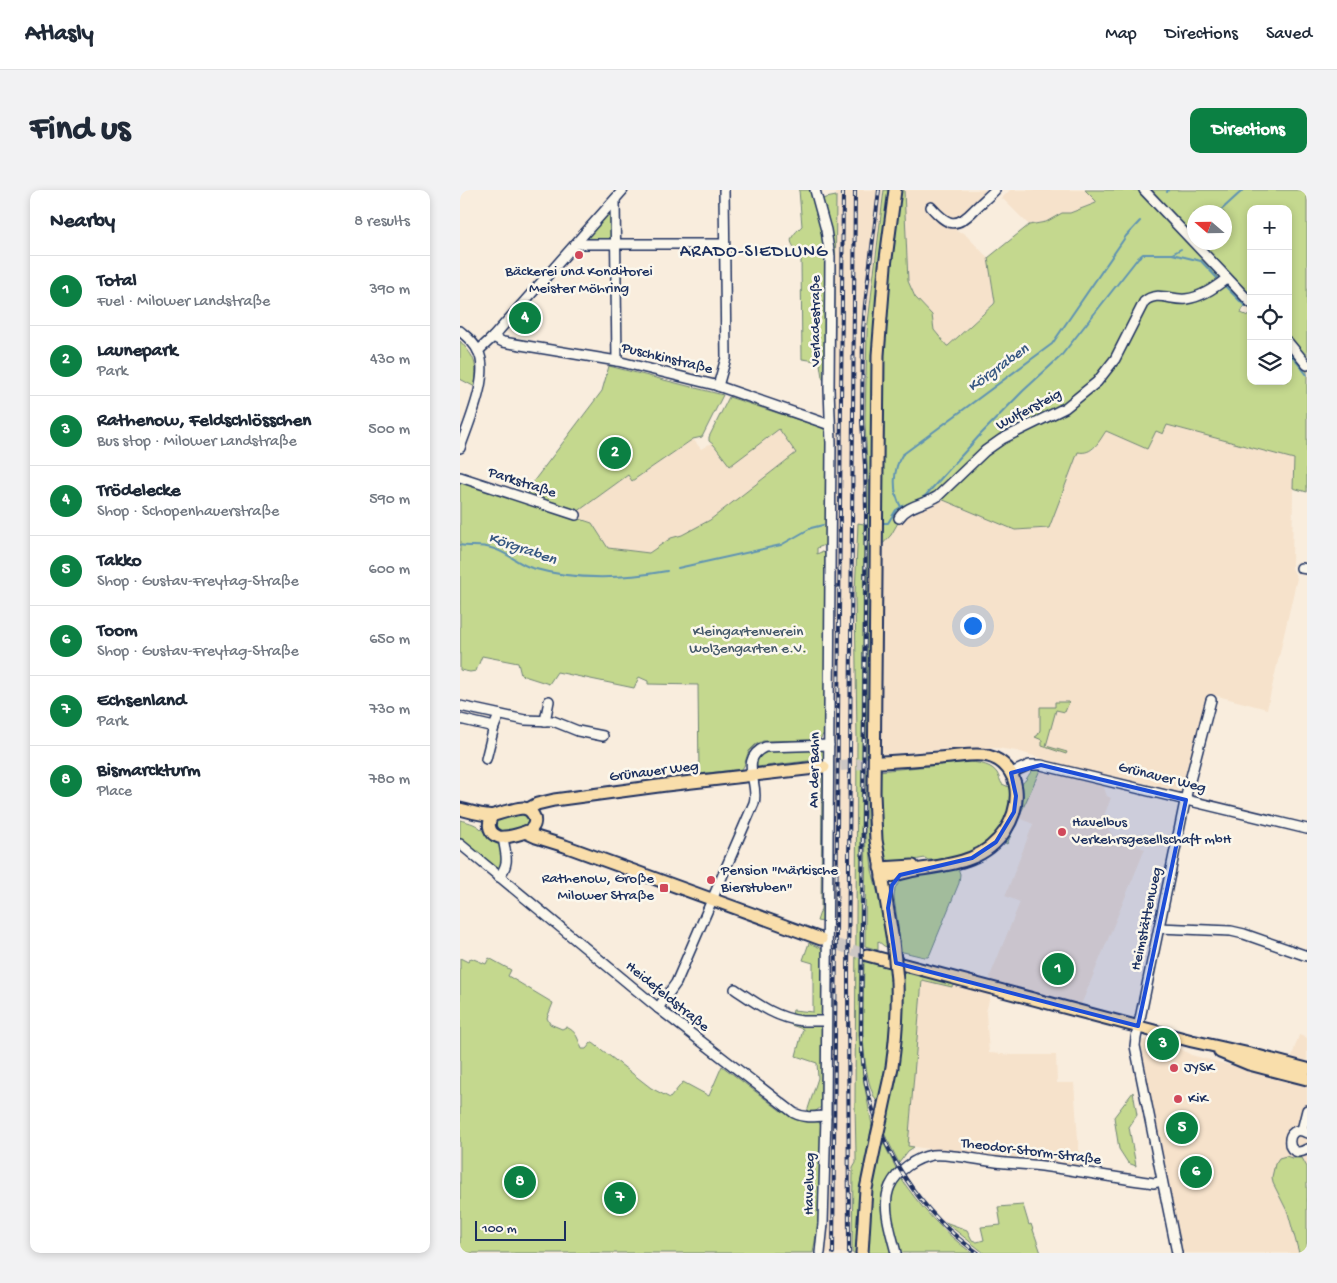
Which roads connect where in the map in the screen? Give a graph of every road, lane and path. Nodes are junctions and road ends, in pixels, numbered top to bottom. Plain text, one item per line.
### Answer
1 (623, 190) edge
2 (724, 190) edge
3 (815, 190) edge
4 (895, 190) edge
5 (995, 190) edge
6 (1144, 190) edge
7 (615, 200) junction
8 (931, 208) dead end
9 (576, 244) junction
10 (615, 244) junction
11 (724, 244) junction
12 (1227, 278) junction
13 (1247, 299) edge
14 (460, 331) edge
15 (493, 337) junction
16 (1292, 347) edge
17 (478, 351) junction
18 (617, 361) junction
19 (1307, 364) edge
20 (718, 386) junction
21 (830, 424) junction
22 (460, 448) edge
23 (460, 477) edge
24 (576, 515) dead end
25 (899, 518) dead end
26 (1210, 700) dead end
27 (549, 701) dead end
28 (460, 706) edge
29 (500, 716) junction
30 (460, 720) edge
31 (545, 720) junction
32 (494, 727) junction
33 (603, 736) dead end
34 (829, 745) junction
35 (486, 759) dead end
36 (881, 762) tunnel mouth
37 (824, 767) tunnel mouth
38 (1011, 773) junction
39 (752, 775) junction
40 (1186, 800) junction
41 (460, 809) edge
42 (460, 815) edge
43 (491, 821) junction
44 (530, 821) junction
45 (1307, 829) edge
46 (503, 837) junction
47 (460, 844) edge
48 (950, 864) junction
49 (881, 873) junction
50 (900, 874) junction
51 (499, 877) junction
52 (713, 900) junction
53 (888, 908) junction
54 (1159, 928) junction
55 (821, 939) tunnel mouth
56 (867, 955) tunnel mouth
57 (1307, 956) edge
58 (734, 989) dead end
59 (658, 1008) junction
60 (826, 1021) junction
61 (1138, 1026) junction
62 (1192, 1041) junction
63 (1307, 1069) edge
64 (1307, 1079) edge
65 (1307, 1110) edge
66 (826, 1116) junction
67 (1304, 1132) edge
68 (1307, 1149) edge
69 (1162, 1182) junction
70 (820, 1253) edge
71 (862, 1253) edge
72 (896, 1253) edge
73 (1177, 1253) edge

1 - 7 street
2 - 11 street
3 - 21 street, Verladestraße
4 - 49 main road
5 - 8 street
6 - 12 street
7 - 9 street
7 - 10 street
9 - 10 street
9 - 15 street
10 - 11 street
10 - 18 street
11 - 20 street
12 - 13 street
12 - 25 street, Wulfersteig
14 - 17 street
15 - 17 street
15 - 18 street, Puschkinstraße
16 - 19 street
17 - 22 street
18 - 20 street, Puschkinstraße
20 - 21 street, Puschkinstraße
21 - 34 street, An der Bahn
23 - 24 street, Parkstraße
26 - 40 street, Heimstättenweg
27 - 31 street
28 - 29 street
29 - 31 street
29 - 32 street
30 - 32 street
31 - 33 street
32 - 35 street
34 - 39 street
34 - 60 street, An der Bahn
36 - 38 main road
37 - 39 main road, Grünauer Weg
38 - 40 street, Grünauer Weg
38 - 48 main road
39 - 44 main road, Grünauer Weg
39 - 52 street
40 - 45 street, Grünauer Weg
40 - 54 street, Heimstättenweg
41 - 43 main road
42 - 43 main road
43 - 44 main road
43 - 46 main road
44 - 46 main road
44 - 52 main road
46 - 51 street
47 - 51 street, Heidefeldstraße
48 - 49 main road
48 - 50 main road
49 - 50 main road
49 - 53 main road
50 - 53 main road
51 - 59 street, Heidefeldstraße
52 - 55 main road
52 - 59 street
53 - 71 main road, bridge
54 - 57 street
54 - 61 street, Heimstättenweg
56 - 61 main road
58 - 60 street
59 - 66 street, Heidefeldstraße
60 - 66 street, An der Bahn
61 - 62 main road
61 - 69 street, Heimstättenweg
62 - 63 main road
62 - 64 main road
65 - 67 street
66 - 70 street, Havelweg
67 - 68 street
69 - 72 street, Theodor-Storm-Straße
69 - 73 street, Heimstättenweg

